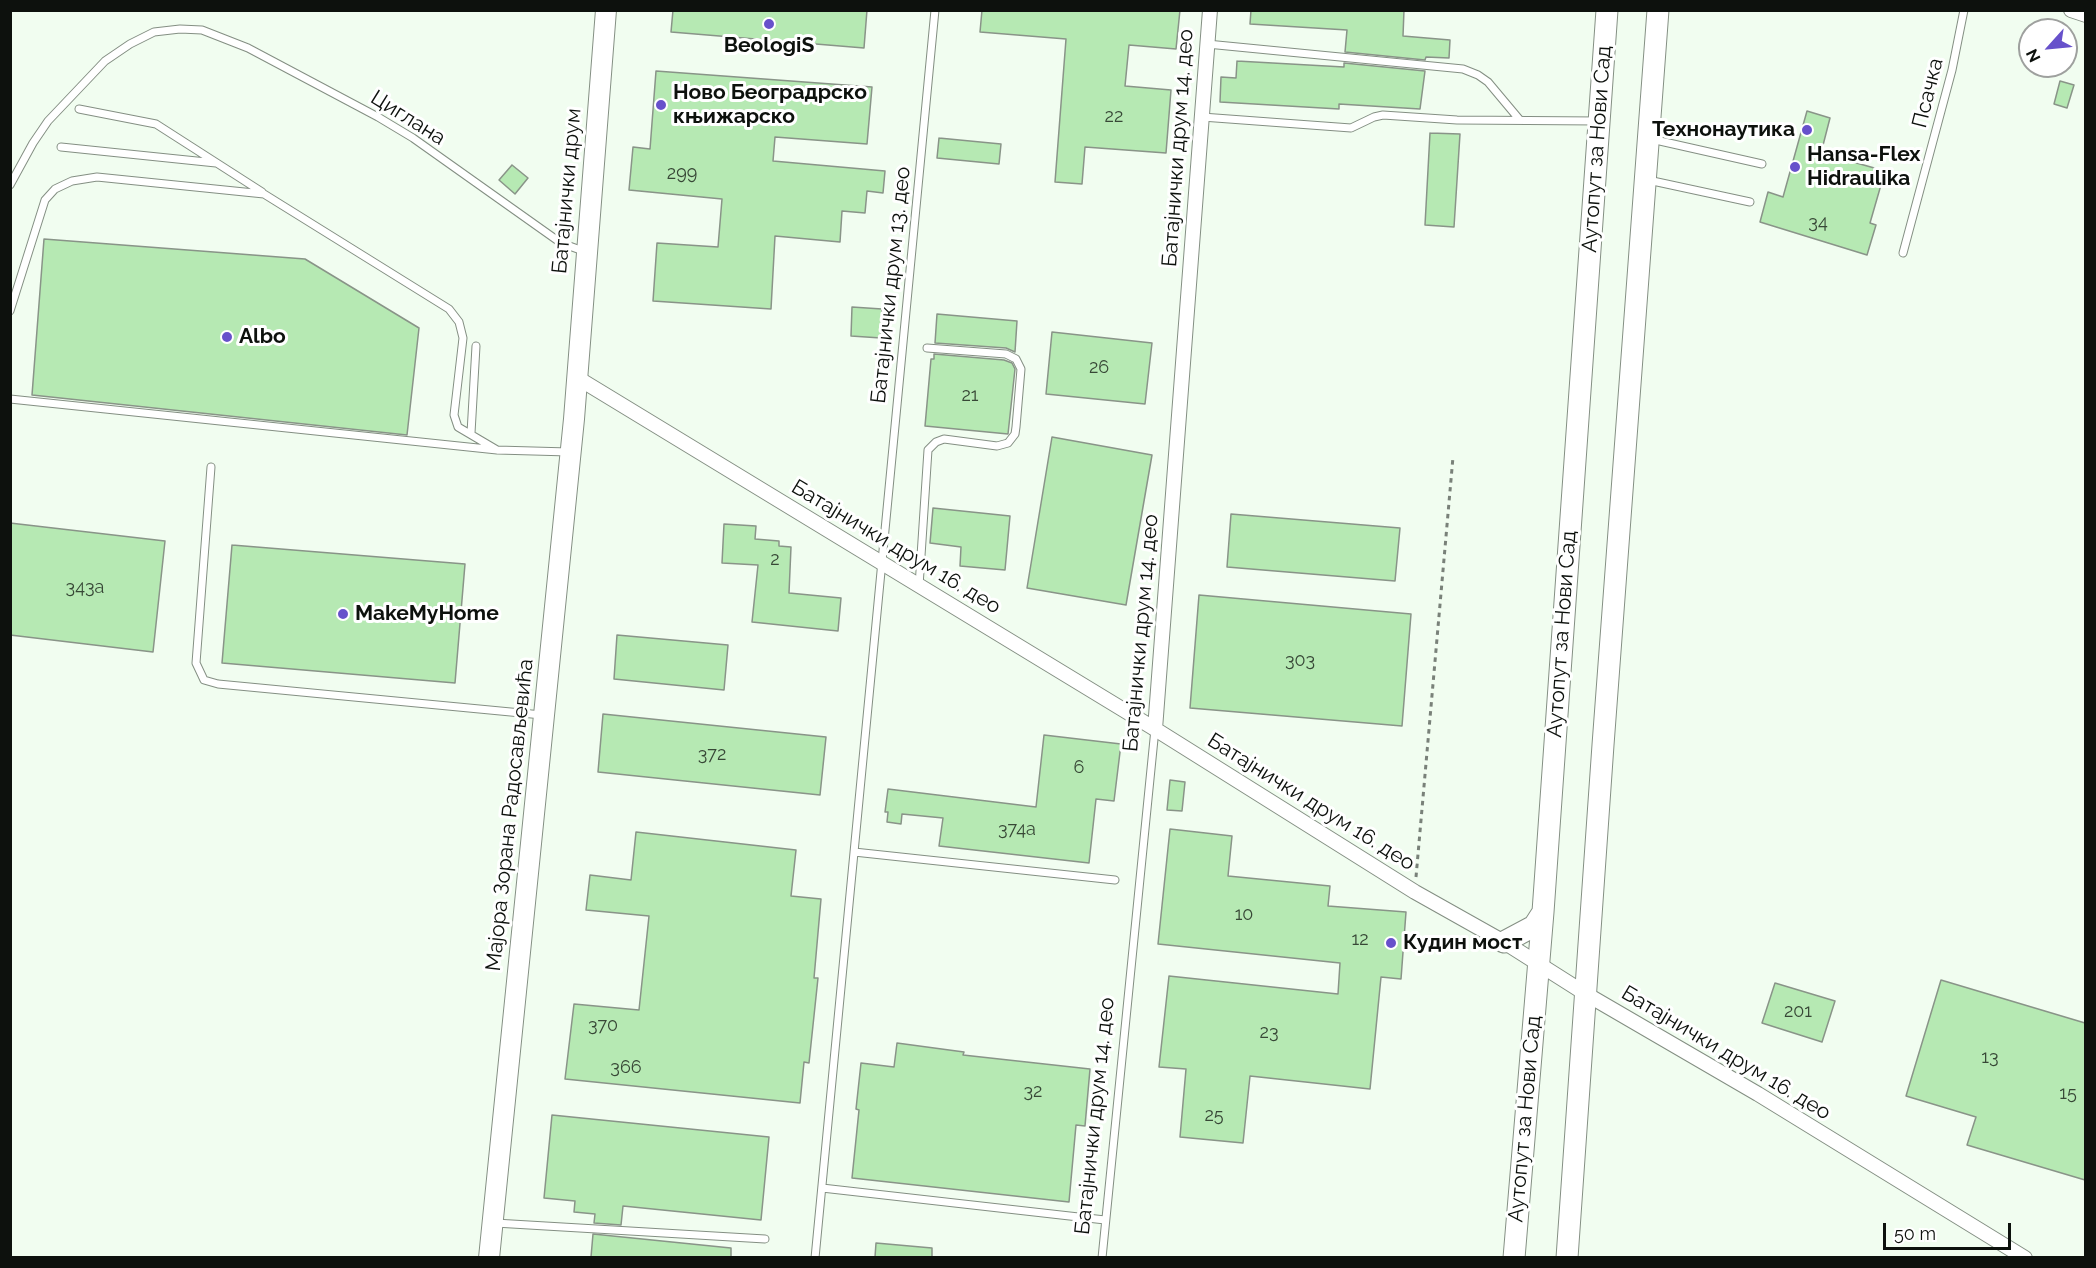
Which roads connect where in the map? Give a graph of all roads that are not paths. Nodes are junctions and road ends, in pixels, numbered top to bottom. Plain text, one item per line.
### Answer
1 (606, 10) edge
2 (934, 10) edge
3 (1210, 10) edge
4 (1607, 10) edge
5 (1658, 10) edge
6 (1964, 10) edge
7 (2071, 10) edge
8 (2085, 15) edge
9 (1207, 44) junction
10 (79, 110) dead end
11 (1202, 117) junction
12 (1519, 119) junction
13 (1599, 121) junction
14 (1648, 139) junction
15 (61, 147) dead end
16 (218, 163) junction
17 (1762, 164) dead end
18 (1645, 179) junction
19 (10, 185) edge
20 (264, 194) junction
21 (1750, 202) dead end
22 (586, 252) junction
23 (1903, 253) dead end
24 (10, 311) edge
25 (476, 346) dead end
26 (927, 348) dead end
27 (576, 376) junction
28 (10, 399) edge
29 (471, 433) junction
30 (497, 450) junction
31 (570, 452) junction
32 (211, 467) dead end
33 (881, 563) junction
34 (919, 586) junction
35 (544, 715) junction
36 (1155, 729) junction
37 (854, 852) junction
38 (1115, 880) dead end
39 (1543, 912) junction
40 (1504, 942) junction
41 (1538, 963) junction
42 (1586, 994) junction
43 (822, 1188) junction
44 (1105, 1220) junction
45 (493, 1222) junction
46 (765, 1239) dead end
47 (489, 1257) edge
48 (815, 1257) edge
49 (1102, 1257) edge
50 (1514, 1257) edge
51 (1567, 1257) edge
52 (2025, 1257) edge

1 - 22 main road, Батајнички друм
2 - 33 lane, Батајнички друм 13. део
3 - 9 street, Батајнички друм 14. део
4 - 13 main road, Аутопут за Нови Сад
5 - 14 main road
6 - 23 lane, Псачка
7 - 8 street
9 - 11 street, Батајнички друм 14. део
9 - 12 lane
10 - 16 lane
11 - 12 lane
11 - 36 street, Батајнички друм 14. део
12 - 13 lane
13 - 39 main road, Аутопут за Нови Сад
14 - 17 lane
14 - 18 main road
15 - 16 lane
16 - 20 lane
18 - 21 lane
18 - 42 main road
19 - 22 lane, Циглана
20 - 24 lane
20 - 29 lane
22 - 27 main road, Батајнички друм
25 - 29 lane
26 - 34 lane
27 - 31 main road, Мајора Зорана Радосављевића
27 - 33 street, Батајнички друм 16. део
28 - 30 lane
29 - 30 lane
30 - 31 lane
31 - 35 main road, Мајора Зорана Радосављевића
32 - 35 lane
33 - 34 street, Батајнички друм 16. део
33 - 37 lane
34 - 36 street, Батајнички друм 16. део
35 - 45 main road, Мајора Зорана Радосављевића
36 - 40 street, Батајнички друм 16. део
36 - 44 lane, Батајнички друм 14. део
37 - 38 lane
37 - 43 lane
39 - 40 main road
39 - 41 main road, Аутопут за Нови Сад
40 - 41 street, Батајнички друм 16. део
41 - 42 street, Батајнички друм 16. део
41 - 50 main road, Аутопут за Нови Сад
42 - 51 main road
42 - 52 street, Батајнички друм 16. део
43 - 44 lane
43 - 48 lane
44 - 49 lane, Батајнички друм 14. део
45 - 46 lane
45 - 47 main road, Мајора Зорана Радосављевића

